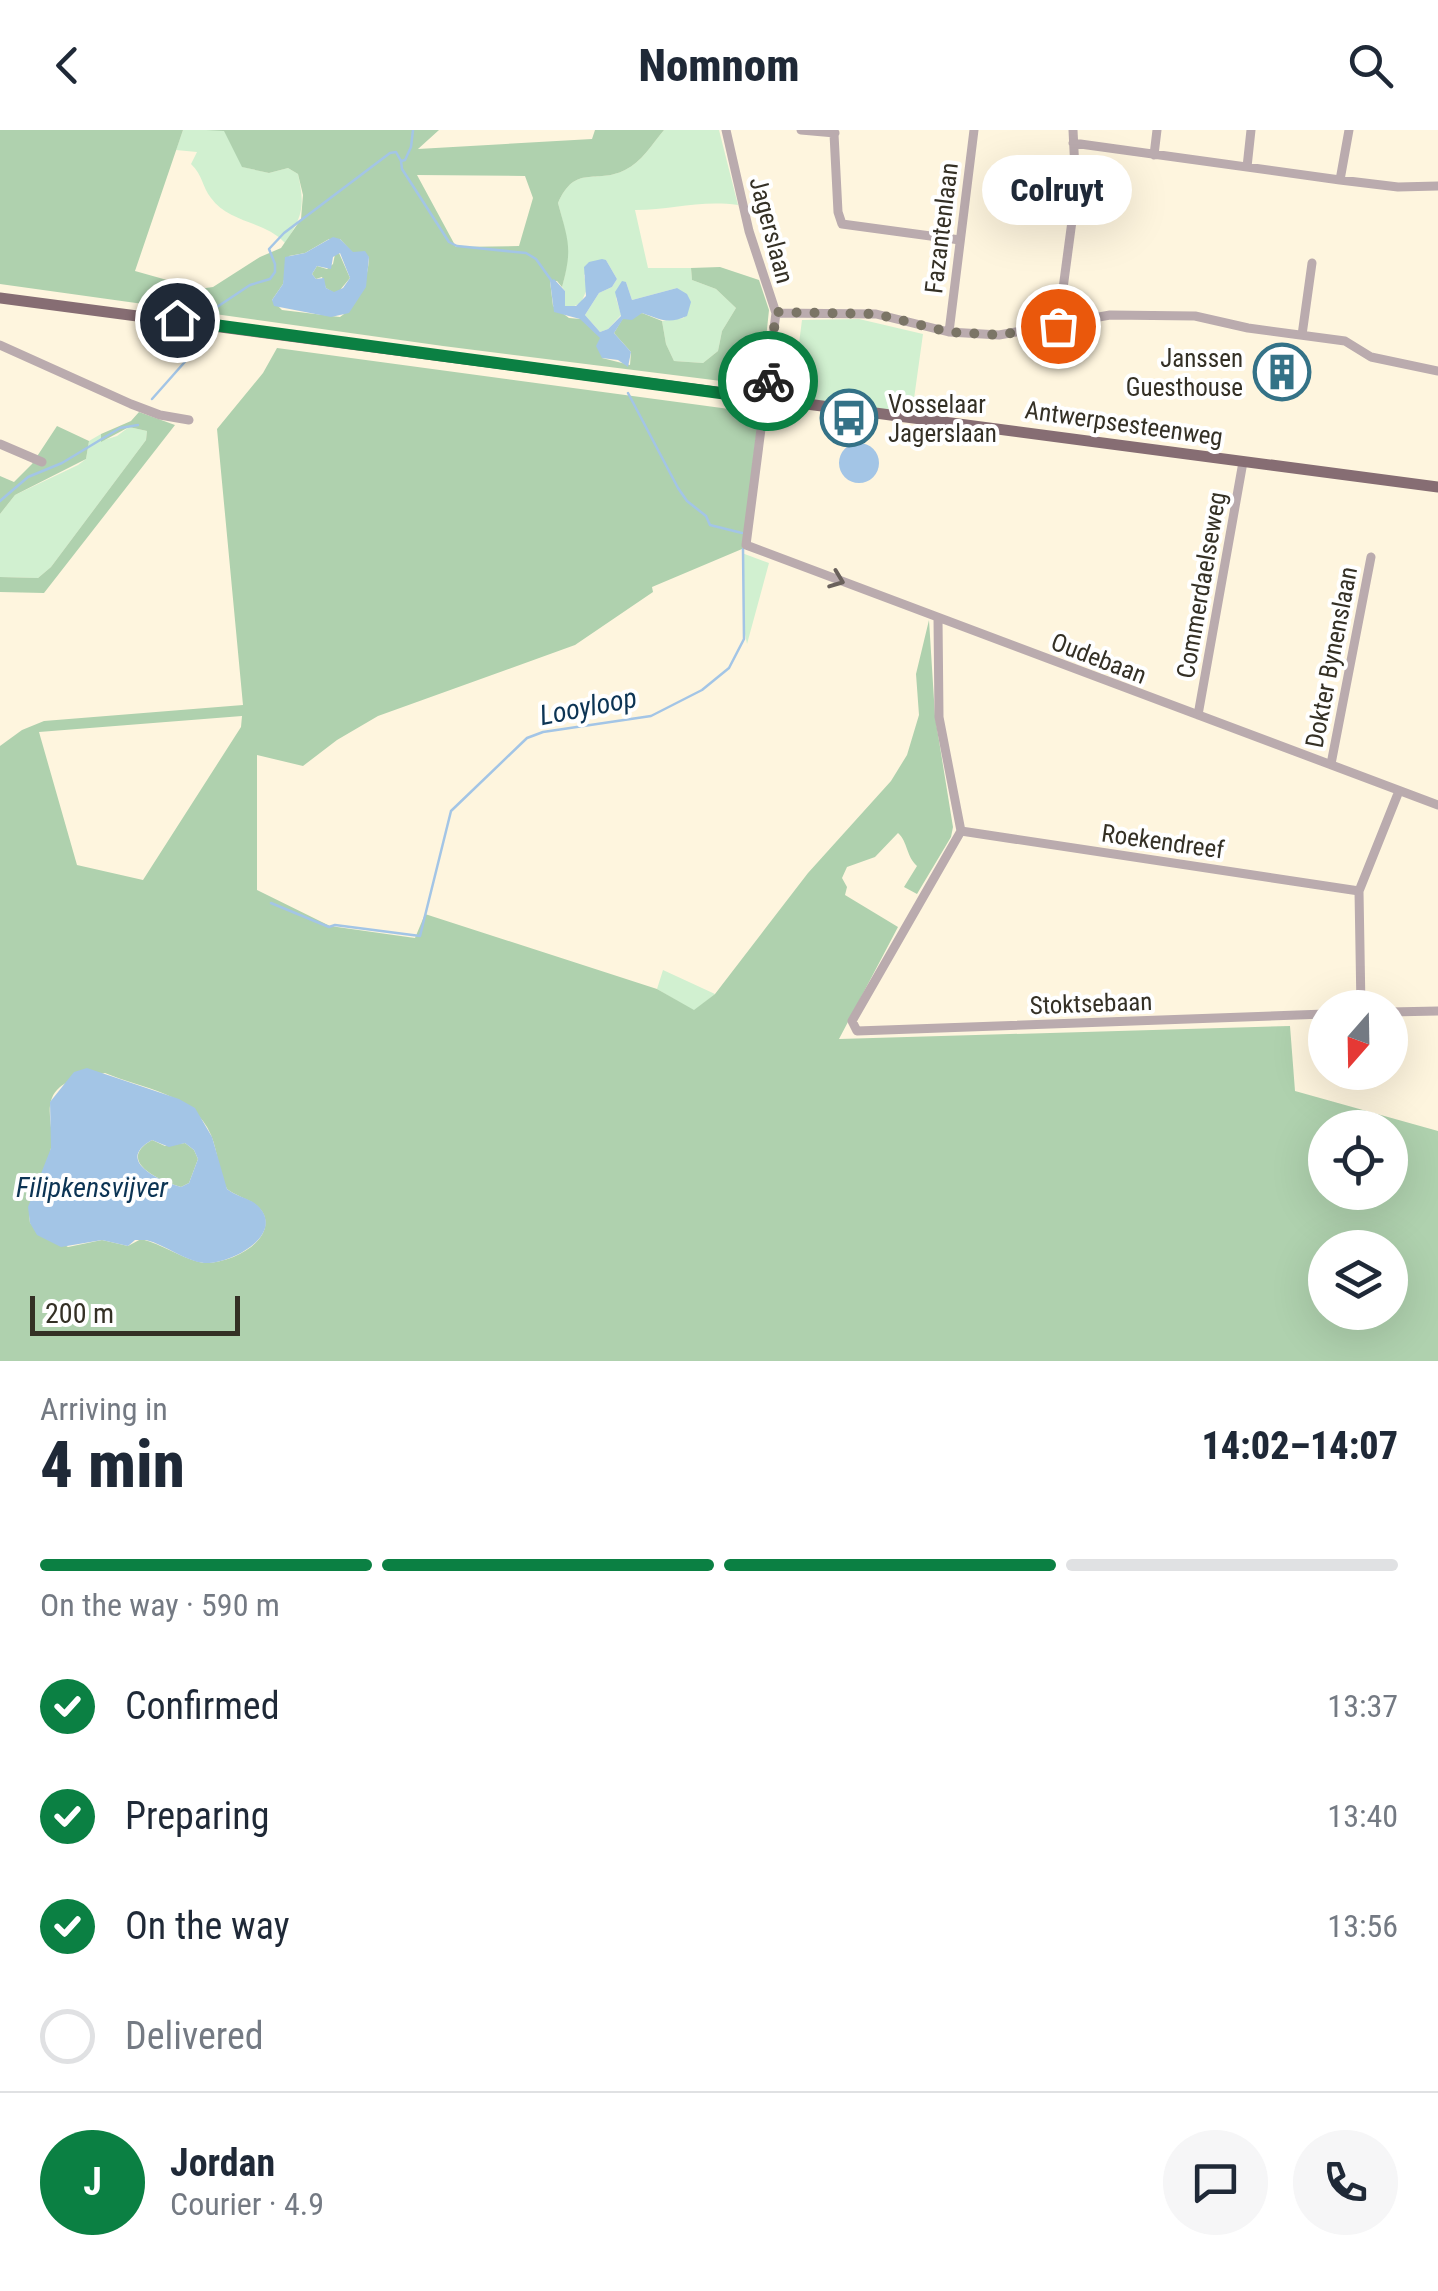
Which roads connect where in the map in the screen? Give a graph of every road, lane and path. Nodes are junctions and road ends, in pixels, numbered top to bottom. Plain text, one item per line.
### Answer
1 (726, 130) edge
2 (801, 130) edge
3 (974, 130) edge
4 (1073, 130) edge
5 (1157, 130) edge
6 (1252, 130) edge
7 (1349, 130) edge
8 (835, 132) edge
9 (1074, 144) junction
10 (1154, 155) junction
11 (1247, 167) junction
12 (1340, 180) junction
13 (1438, 186) edge
14 (960, 240) junction
15 (1312, 263) dead end
16 (0, 298) edge
17 (776, 312) junction
18 (1058, 326) junction
19 (949, 332) junction
20 (1302, 334) junction
21 (0, 346) edge
22 (1438, 370) edge
23 (765, 399) junction
24 (190, 420) dead end
25 (0, 444) edge
26 (42, 462) dead end
27 (1243, 462) junction
28 (1438, 487) edge
29 (746, 545) joint
30 (1371, 557) dead end
31 (938, 618) junction
32 (1198, 715) junction
33 (1331, 764) junction
34 (1400, 790) junction
35 (1438, 805) edge
36 (961, 831) junction
37 (1359, 891) junction
38 (1361, 990) edge
39 (1438, 1011) edge
40 (1408, 1012) edge
41 (1308, 1015) edge

1 - 17 street, Jagerslaan
2 - 8 street
3 - 14 street, Fazantenlaan
4 - 9 street
5 - 10 street
6 - 11 street
7 - 12 street
8 - 14 street
9 - 10 street
9 - 18 street
10 - 11 street
11 - 12 street
12 - 13 street
14 - 19 street, Fazantenlaan
15 - 20 street
16 - 23 main road, Antwerpsesteenweg
17 - 19 street
17 - 23 street, Jagerslaan
18 - 19 street
18 - 20 street
20 - 22 street
21 - 24 street
23 - 27 main road, Antwerpsesteenweg
23 - 29 street, Jagerslaan
25 - 26 street
27 - 28 main road, Antwerpsesteenweg
27 - 32 street, Commerdaelseweg
29 -> 31 street, Oudebaan
30 - 33 street, Dokter Bynenslaan
31 - 32 street, Oudebaan
31 - 36 street
32 - 33 street, Oudebaan
33 - 34 street, Oudebaan
34 - 35 street, Oudebaan
34 - 37 street
36 - 37 street, Roekendreef
36 - 41 street, Stoktsebaan
37 - 38 street
39 - 40 street

